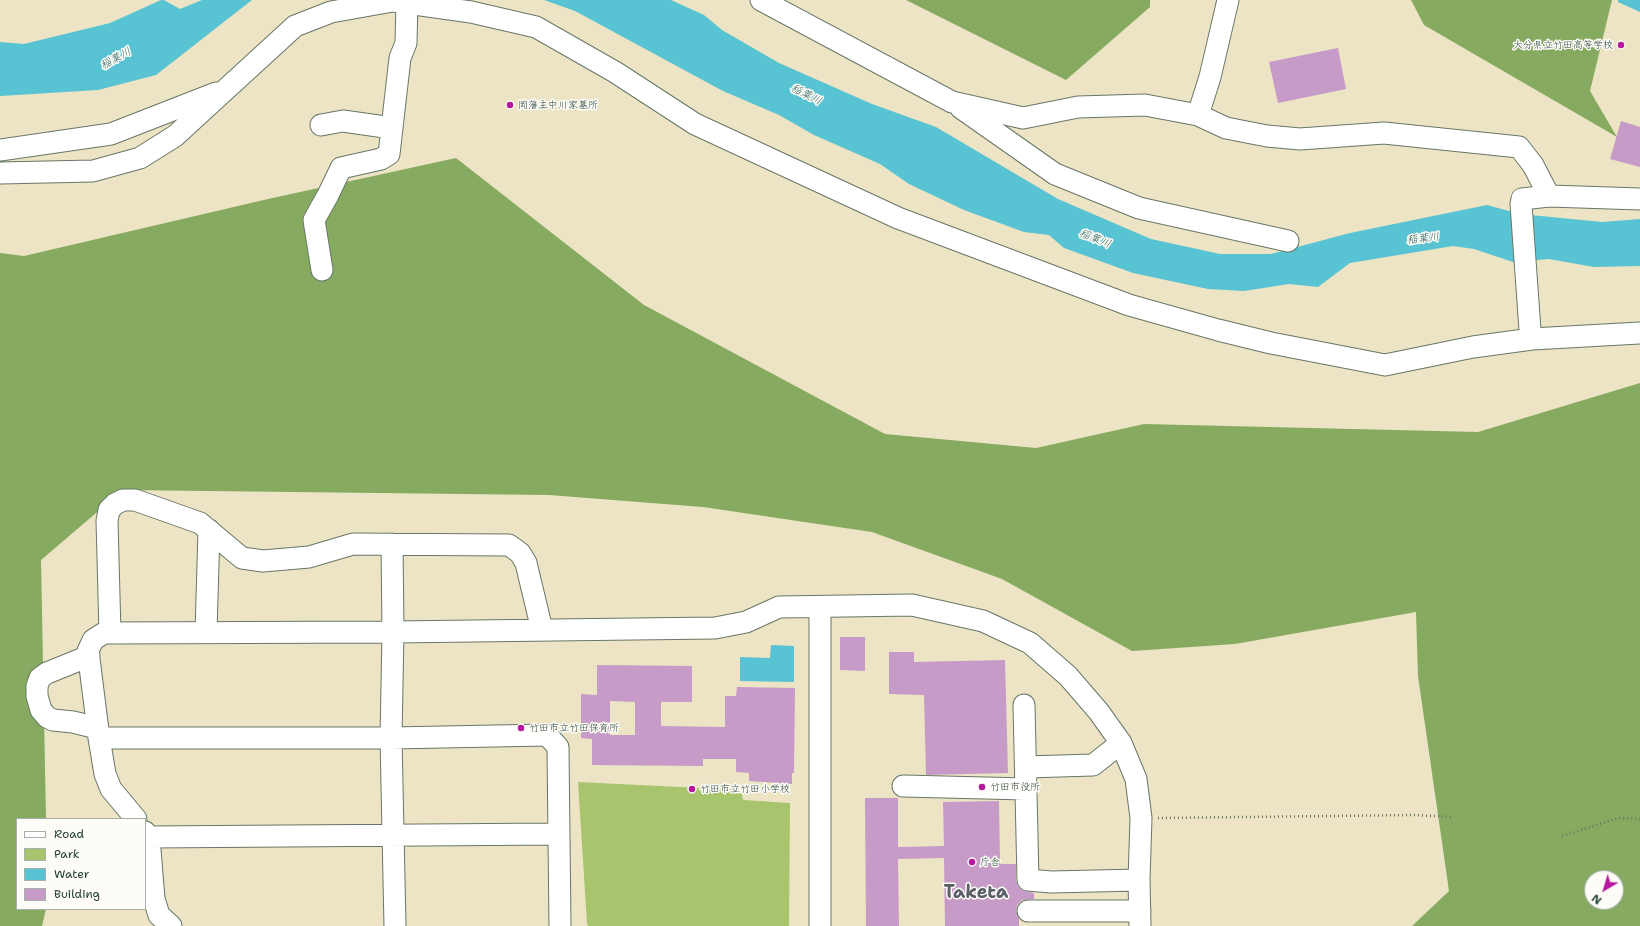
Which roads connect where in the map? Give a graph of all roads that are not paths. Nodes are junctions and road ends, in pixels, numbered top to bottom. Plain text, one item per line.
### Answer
1 (761, 0) edge
2 (1228, 0) edge
3 (407, 3) junction
4 (230, 87) junction
5 (952, 102) junction
6 (1198, 115) junction
7 (321, 125) dead end
8 (392, 128) junction
9 (0, 150) edge
10 (0, 173) edge
11 (1548, 196) junction
12 (1640, 199) edge
13 (1288, 241) dead end
14 (322, 270) dead end
15 (1640, 333) edge
16 (1531, 335) junction
17 (209, 530) junction
18 (392, 544) junction
19 (820, 607) junction
20 (542, 630) junction
21 (206, 632) junction
22 (393, 632) junction
23 (110, 633) junction
24 (89, 656) junction
25 (1024, 705) dead end
26 (98, 733) junction
27 (391, 738) junction
28 (1121, 743) junction
29 (1026, 767) junction
30 (903, 786) dead end
31 (1026, 788) junction
32 (135, 818) edge
33 (147, 834) edge
34 (558, 834) junction
35 (393, 835) junction
36 (1140, 880) junction
37 (1051, 882) junction
38 (1051, 910) junction
39 (1028, 911) dead end
40 (1140, 918) edge
41 (171, 926) edge
42 (395, 926) edge
43 (560, 926) edge
44 (820, 926) edge

1 - 5 street
2 - 6 street
3 - 4 street
3 - 8 street
3 - 16 street
4 - 9 street
4 - 10 street
5 - 6 street
5 - 13 street
6 - 11 street
7 - 8 street
8 - 14 street
11 - 12 street
11 - 16 street
15 - 16 street
17 - 18 street
17 - 21 street
17 - 23 street
18 - 20 street
18 - 22 street
19 - 20 street
19 - 28 street
19 - 44 street
20 - 22 street
21 - 22 street
21 - 23 street
22 - 27 street
23 - 24 street
24 - 26 street
24 - 26 street
25 - 29 street
26 - 27 street
26 - 32 street
27 - 34 street
27 - 35 street
28 - 29 street
28 - 36 street
29 - 31 street
30 - 31 street
31 - 37 street
33 - 35 street
33 - 41 street
34 - 35 street
34 - 43 street
35 - 42 street
36 - 37 street
36 - 40 street
37 - 38 street
38 - 39 street
38 - 40 street

